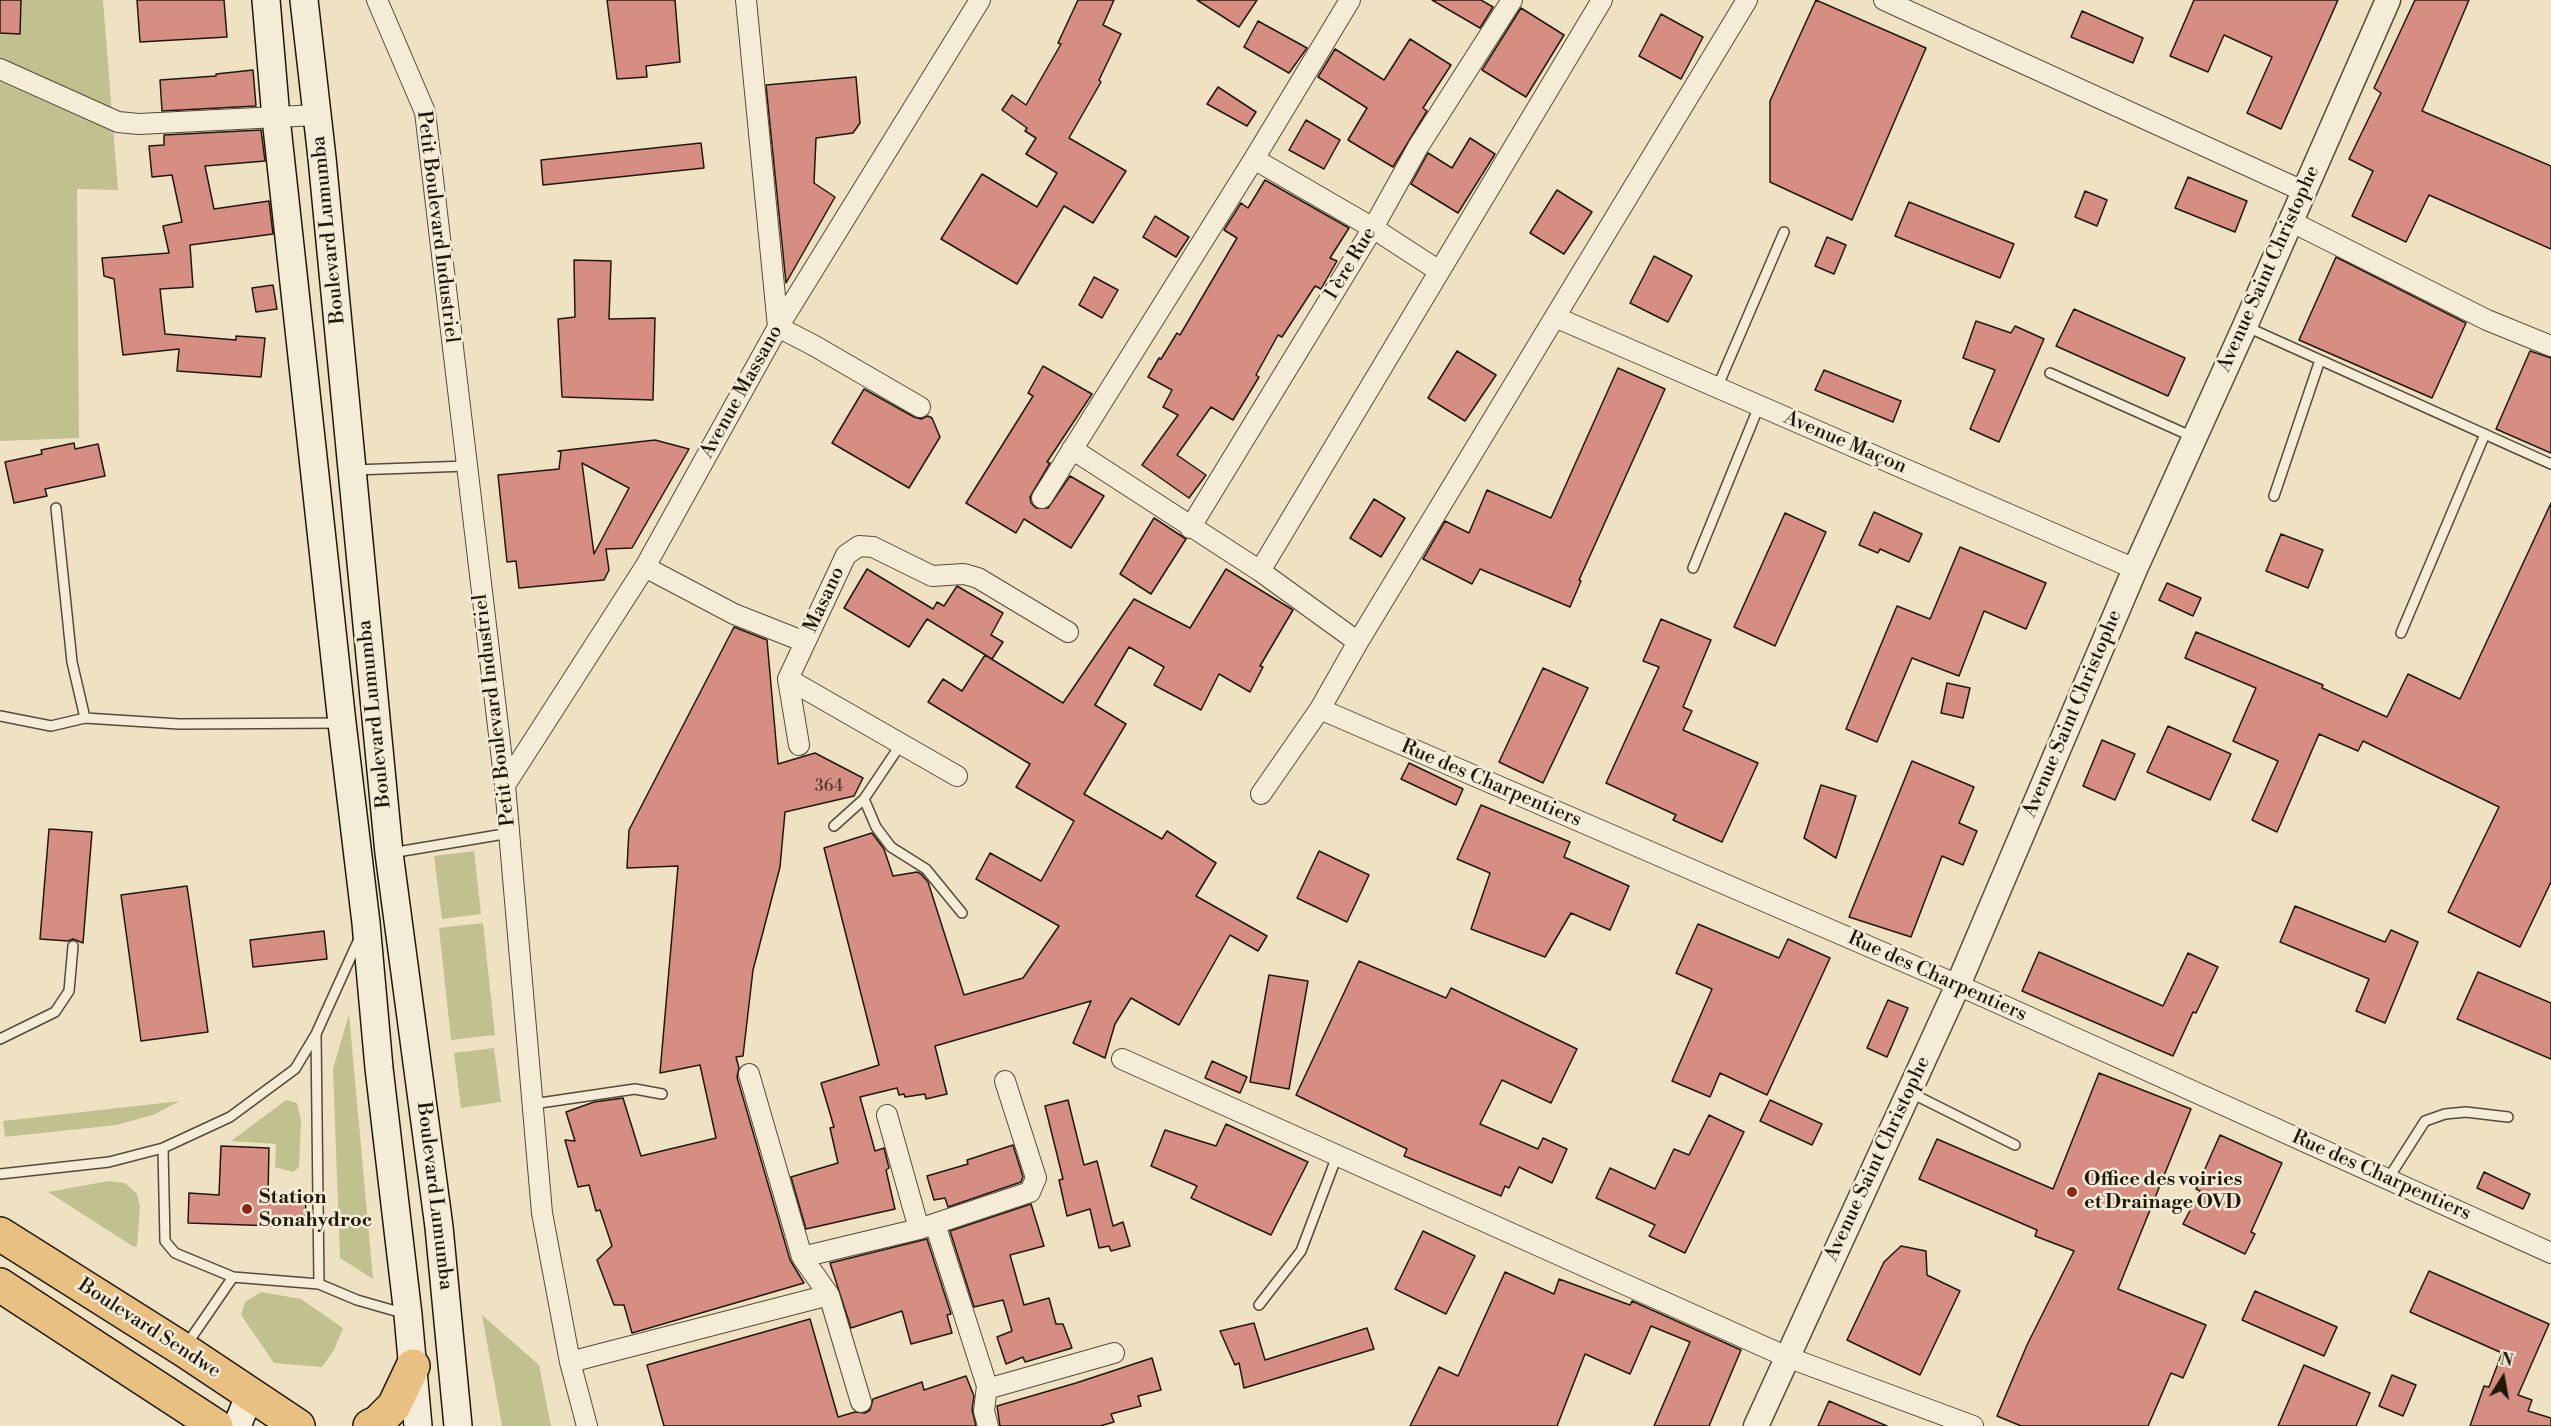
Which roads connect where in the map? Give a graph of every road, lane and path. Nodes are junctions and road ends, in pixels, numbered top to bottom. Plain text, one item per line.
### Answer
1 (266, 0) edge
2 (304, 0) edge
3 (377, 0) edge
4 (746, 0) edge
5 (980, 0) edge
6 (1350, 0) edge
7 (1512, 0) edge
8 (1602, 0) edge
9 (1748, 0) edge
10 (1884, 0) edge
11 (2388, 0) edge
12 (0, 69) edge
13 (317, 115) junction
14 (276, 118) junction
15 (1254, 159) junction
16 (2303, 190) junction
17 (2290, 221) junction
18 (1373, 228) junction
19 (1784, 232) dead end
20 (1439, 271) junction
21 (1555, 317) junction
22 (2245, 326) junction
23 (778, 327) junction
24 (2551, 346) edge
25 (2320, 360) junction
26 (2050, 373) dead end
27 (1717, 388) junction
28 (1759, 406) junction
29 (920, 407) dead end
30 (2485, 434) junction
31 (2194, 437) junction
32 (1072, 449) junction
33 (2551, 464) edge
34 (466, 466) junction
35 (352, 470) junction
36 (2274, 496) dead end
37 (1042, 498) dead end
38 (56, 508) dead end
39 (1190, 528) junction
40 (645, 567) junction
41 (1693, 568) dead end
42 (2135, 569) junction
43 (1260, 571) junction
44 (1068, 632) dead end
45 (2402, 633) dead end
46 (805, 642) junction
47 (1358, 642) junction
48 (788, 679) junction
49 (1320, 709) junction
50 (0, 716) edge
51 (85, 718) junction
52 (342, 723) junction
53 (901, 744) junction
54 (799, 745) dead end
55 (957, 776) dead end
56 (505, 785) junction
57 (1261, 794) dead end
58 (864, 799) junction
59 (834, 826) dead end
60 (510, 833) junction
61 (389, 853) junction
62 (962, 913) dead end
63 (381, 919) junction
64 (73, 946) dead end
65 (1958, 985) junction
66 (316, 1034) junction
67 (0, 1039) edge
68 (1122, 1059) dead end
69 (749, 1074) dead end
70 (1005, 1081) dead end
71 (1909, 1092) junction
72 (662, 1094) dead end
73 (532, 1104) junction
74 (887, 1115) dead end
75 (2508, 1116) dead end
76 (2015, 1145) dead end
77 (163, 1148) junction
78 (1337, 1156) junction
79 (0, 1173) edge
80 (2388, 1179) junction
81 (927, 1226) junction
82 (0, 1234) edge
83 (2551, 1253) edge
84 (802, 1257) junction
85 (233, 1277) junction
86 (319, 1284) junction
87 (0, 1285) edge
88 (829, 1295) junction
89 (1259, 1305) dead end
90 (408, 1315) junction
91 (184, 1350) junction
92 (1114, 1353) dead end
93 (1787, 1357) junction
94 (570, 1362) junction
95 (413, 1366) junction
96 (987, 1386) junction
97 (250, 1394) junction
98 (861, 1402) dead end
99 (216, 1426) edge
100 (237, 1426) edge
101 (298, 1426) edge
102 (369, 1426) edge
103 (418, 1426) edge
104 (458, 1426) edge
105 (586, 1426) edge
106 (988, 1426) edge
107 (1756, 1426) edge
108 (1973, 1426) edge

1 - 14 main road, Boulevard Lumumba
2 - 13 main road, Boulevard Lumumba
3 - 34 street, Petit Boulevard Industriel
4 - 23 street
5 - 23 street, Avenue Massano
6 - 15 street
7 - 18 street, 1 ère Rue
8 - 20 street
9 - 21 street
10 - 16 street
11 - 16 street, Avenue Saint Christophe
12 - 14 street
13 - 14 street
13 - 35 main road, Boulevard Lumumba
14 - 52 main road, Boulevard Lumumba
15 - 18 street
15 - 32 street
16 - 17 street, Avenue Saint Christophe
17 - 22 street, Avenue Saint Christophe
17 - 24 street
18 - 20 street
18 - 39 street, 1 ère Rue
19 - 27 lane
20 - 43 street
21 - 27 street, Avenue Maçon
21 - 47 street
22 - 25 lane
22 - 31 street, Avenue Saint Christophe
23 - 29 street
23 - 40 street, Avenue Massano
25 - 30 lane
25 - 36 lane
26 - 31 lane
27 - 28 street, Avenue Maçon
28 - 41 lane
28 - 42 street, Avenue Maçon
30 - 33 lane
30 - 45 lane
31 - 42 street, Avenue Saint Christophe
32 - 37 street
32 - 39 street
34 - 35 lane
34 - 56 street, Petit Boulevard Industriel
35 - 61 main road, Boulevard Lumumba
38 - 51 lane
39 - 43 street
40 - 46 street
40 - 56 street, Avenue Massano
42 - 65 street, Avenue Saint Christophe
43 - 47 street
44 - 46 street, Masano
46 - 48 street, Masano
47 - 49 street
48 - 53 street
48 - 54 street
49 - 57 street
49 - 65 street, Rue des Charpentiers
50 - 51 lane
51 - 52 lane
52 - 63 main road, Boulevard Lumumba
53 - 55 street
53 - 58 lane
56 - 60 street, Petit Boulevard Industriel
58 - 59 lane
58 - 62 lane
60 - 61 lane
60 - 73 street, Petit Boulevard Industriel
61 - 63 main road, Boulevard Lumumba
63 - 66 lane
63 - 90 main road, Boulevard Lumumba
63 - 104 main road, Boulevard Lumumba
64 - 67 lane
65 - 71 street, Avenue Saint Christophe
65 - 80 street, Rue des Charpentiers
66 - 77 lane
66 - 86 lane
68 - 78 street
69 - 84 street
70 - 81 street
71 - 76 lane
71 - 93 street, Avenue Saint Christophe
72 - 73 lane
73 - 94 street, Petit Boulevard Industriel
74 - 81 street
75 - 80 lane
77 - 79 lane
77 - 85 lane
78 - 89 lane
78 - 93 street
80 - 83 street, Rue des Charpentiers
81 - 84 street
81 - 96 street
82 - 91 highway, Boulevard Sendwe
84 - 88 street
85 - 86 lane
85 - 91 lane
86 - 90 lane
87 - 99 highway
88 - 94 street
88 - 98 street
90 - 95 main road, Boulevard Lumumba
91 - 97 highway, Boulevard Sendwe
92 - 96 street
93 - 107 street, Avenue Saint Christophe
93 - 108 street
94 - 105 street, Petit Boulevard Industriel
95 - 102 highway
95 - 103 main road, Boulevard Lumumba
96 - 106 street
97 - 100 main road
97 - 101 highway, Boulevard Sendwe

